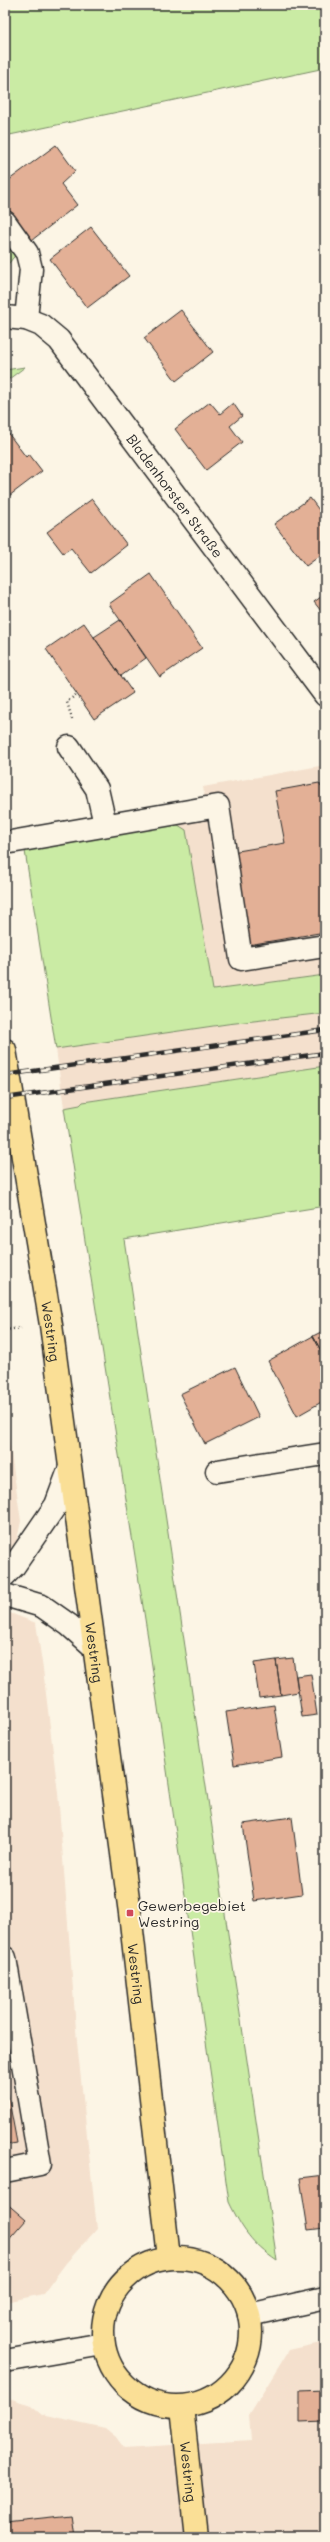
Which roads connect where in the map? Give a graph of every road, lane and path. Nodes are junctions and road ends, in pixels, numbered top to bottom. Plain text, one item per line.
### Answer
1 (5, 222) edge
2 (11, 321) edge
3 (325, 695) edge
4 (69, 747) dead end
5 (105, 824) junction
6 (5, 843) edge
7 (325, 946) edge
8 (5, 1050) edge
9 (325, 1454) edge
10 (69, 1470) junction
11 (217, 1471) dead end
12 (5, 1575) edge
13 (5, 1595) edge
14 (94, 1647) junction
15 (6, 1966) edge
16 (5, 2171) edge
17 (169, 2258) junction
18 (325, 2298) edge
19 (250, 2315) junction
20 (103, 2344) junction
21 (5, 2361) edge
22 (182, 2407) junction
23 (196, 2537) edge

1 - 2 street
2 - 3 street, Bladenhorster Straße
4 - 5 street
5 - 6 street
5 - 7 street
8 - 10 main road, Westring
9 - 11 street
10 - 12 street
10 - 14 main road, Westring
13 - 14 street
14 - 17 main road, Westring
15 - 16 street
17 - 19 main road
17 - 20 main road
18 - 19 street
19 - 22 main road
20 - 21 street
20 - 22 main road
22 - 23 main road, Westring

